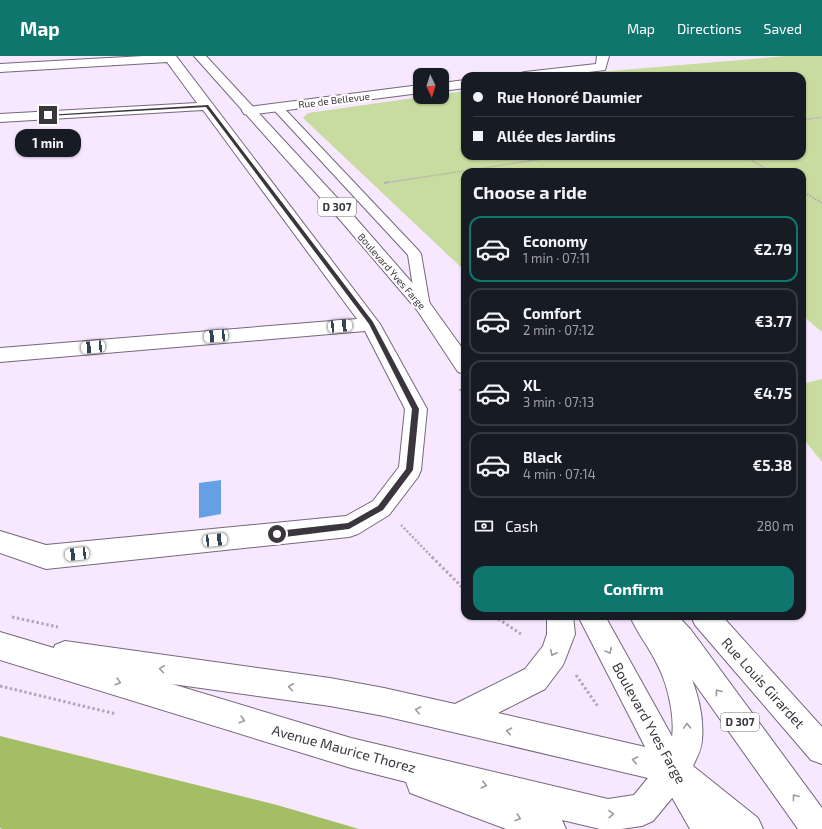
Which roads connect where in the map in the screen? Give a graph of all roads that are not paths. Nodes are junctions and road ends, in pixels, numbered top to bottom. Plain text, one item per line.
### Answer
1 (200, 56) edge
2 (603, 56) edge
3 (170, 57) edge
4 (0, 68) edge
5 (556, 72) edge
6 (461, 84) edge
7 (449, 85) edge
8 (413, 90) edge
9 (207, 106) junction
10 (277, 107) junction
11 (249, 111) junction
12 (0, 118) edge
13 (423, 306) junction
14 (371, 324) junction
15 (0, 354) edge
16 (461, 361) edge
17 (0, 542) edge
18 (560, 620) edge
19 (593, 620) edge
20 (645, 620) edge
21 (664, 620) edge
22 (707, 620) edge
23 (0, 646) edge
24 (456, 719) junction
25 (822, 749) edge
26 (351, 753) junction
27 (673, 769) junction
28 (550, 829) edge
29 (708, 829) edge
30 (747, 829) edge
31 (818, 829) edge

1 - 11 street, Boulevard Yves Farge / D 307
2 - 5 street
3 - 4 street
3 - 9 street
6 - 7 street
8 - 10 street, Rue de Bellevue
9 - 12 street
9 - 14 street
10 - 11 street, Rue de Bellevue
10 - 13 lane
11 - 13 street, Boulevard Yves Farge / D 307
13 - 16 street, Boulevard Yves Farge / D 307
14 - 15 street
14 - 17 street
18 -> 24 street
19 -> 27 street, Boulevard Yves Farge
27 -> 20 street, Avenue Maurice Thorez
31 -> 21 street, D 307
22 - 25 street, Rue Louis Girardet
24 -> 23 street, Avenue Maurice Thorez
23 -> 26 street, Avenue Maurice Thorez
27 -> 24 street, Avenue Maurice Thorez
26 -> 27 street, Avenue Maurice Thorez
26 -> 28 street
27 - 29 street, Boulevard Yves Farge
27 - 30 street, Avenue Maurice Thorez

